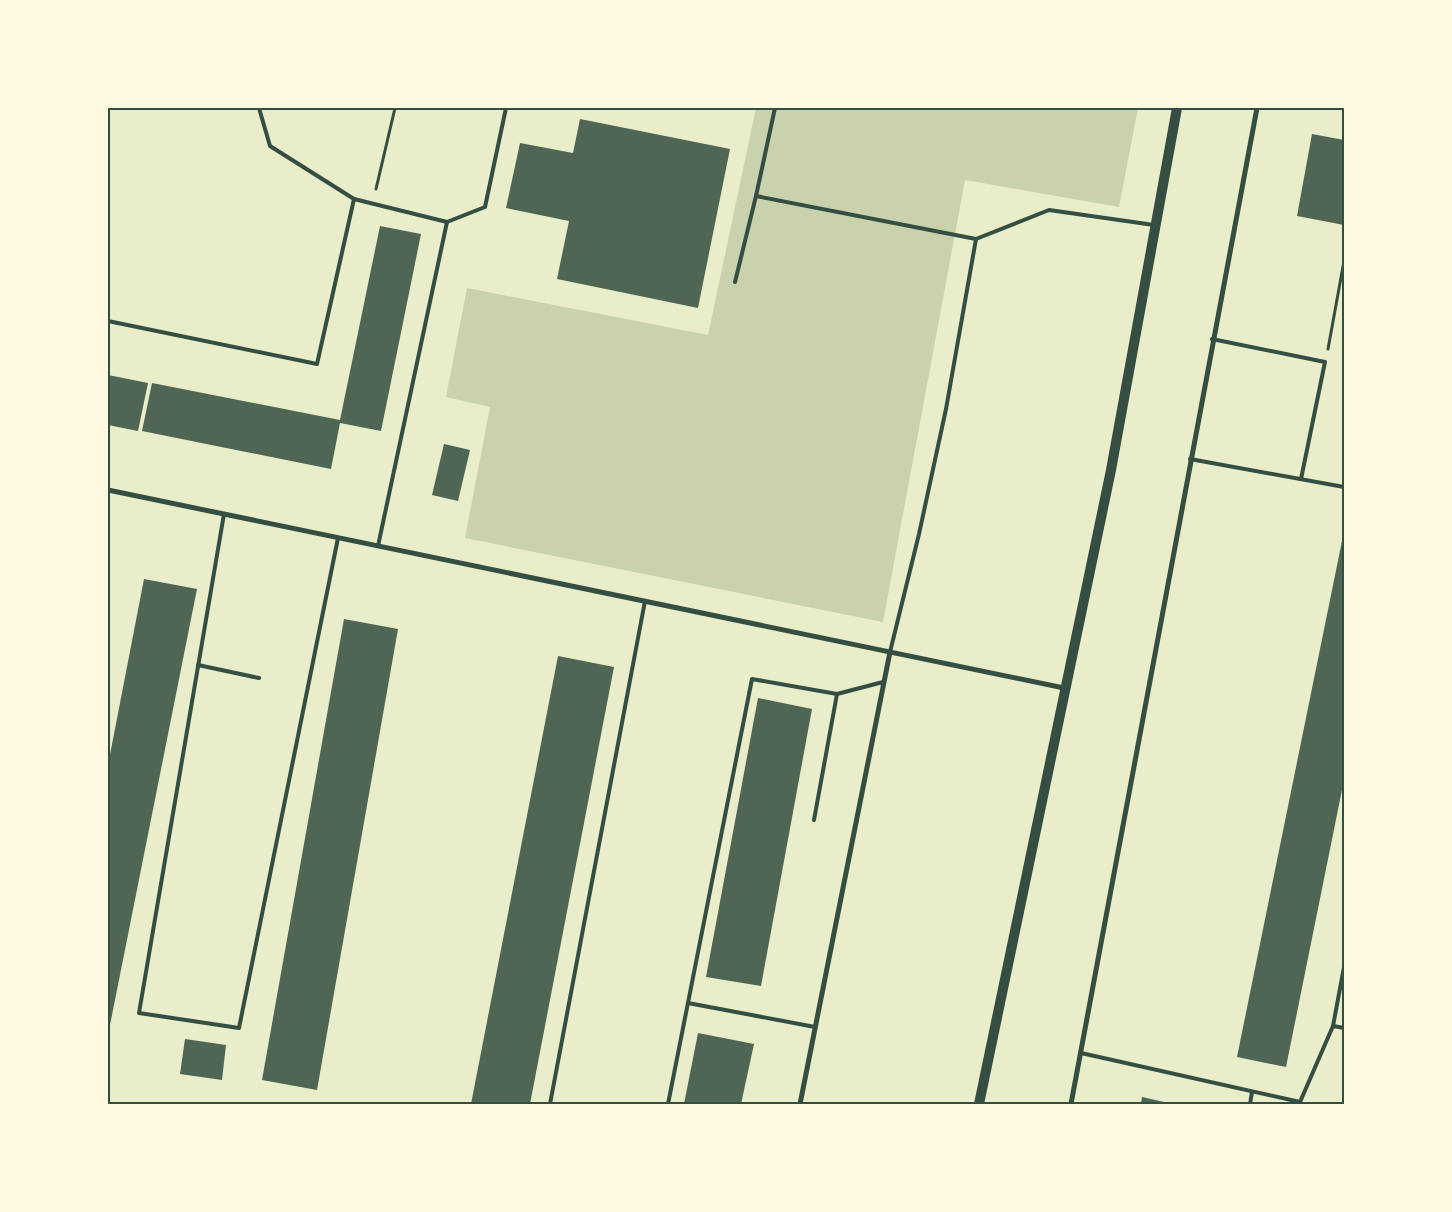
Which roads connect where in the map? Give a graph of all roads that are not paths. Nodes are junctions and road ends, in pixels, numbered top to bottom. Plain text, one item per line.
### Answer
1 (259, 108) edge
2 (506, 108) edge
3 (775, 108) edge
4 (1177, 108) edge
5 (1257, 108) edge
6 (756, 196) junction
7 (354, 199) junction
8 (447, 222) junction
9 (1156, 225) junction
10 (976, 239) junction
11 (735, 282) dead end
12 (108, 321) edge
13 (1212, 339) junction
14 (1190, 459) junction
15 (1301, 479) junction
16 (1344, 487) edge
17 (108, 490) edge
18 (224, 514) junction
19 (338, 538) junction
20 (378, 546) junction
21 (645, 601) junction
22 (890, 652) junction
23 (198, 665) junction
24 (259, 678) dead end
25 (883, 682) junction
26 (1064, 688) junction
27 (837, 694) junction
28 (814, 820) dead end
29 (1344, 967) edge
30 (688, 1003) junction
31 (1333, 1026) junction
32 (815, 1027) junction
33 (1344, 1028) edge
34 (1081, 1053) junction
35 (1252, 1092) junction
36 (550, 1104) edge
37 (668, 1104) edge
38 (800, 1104) edge
39 (980, 1104) edge
40 (1071, 1104) edge
41 (1250, 1104) edge

1 - 7 lane
2 - 8 lane
3 - 6 lane
4 - 9 main road
5 - 13 street
6 - 10 lane
6 - 11 lane
7 - 8 lane
7 - 12 lane
8 - 20 lane
9 - 10 lane
9 - 26 main road
10 - 22 lane
13 - 14 street
13 - 15 lane
14 - 15 lane
14 - 34 street
15 - 16 lane
17 - 18 street
18 - 19 street
18 - 23 lane
19 - 20 street
19 - 23 lane
20 - 21 street
21 - 22 street
21 - 36 lane
22 - 25 street
22 - 26 street
23 - 24 lane
25 - 27 lane
25 - 32 street
26 - 39 main road
27 - 28 lane
27 - 30 lane
29 - 31 lane
30 - 32 lane
30 - 37 lane
31 - 33 lane
31 - 35 lane
32 - 38 street
34 - 35 lane
34 - 40 street
35 - 41 lane

